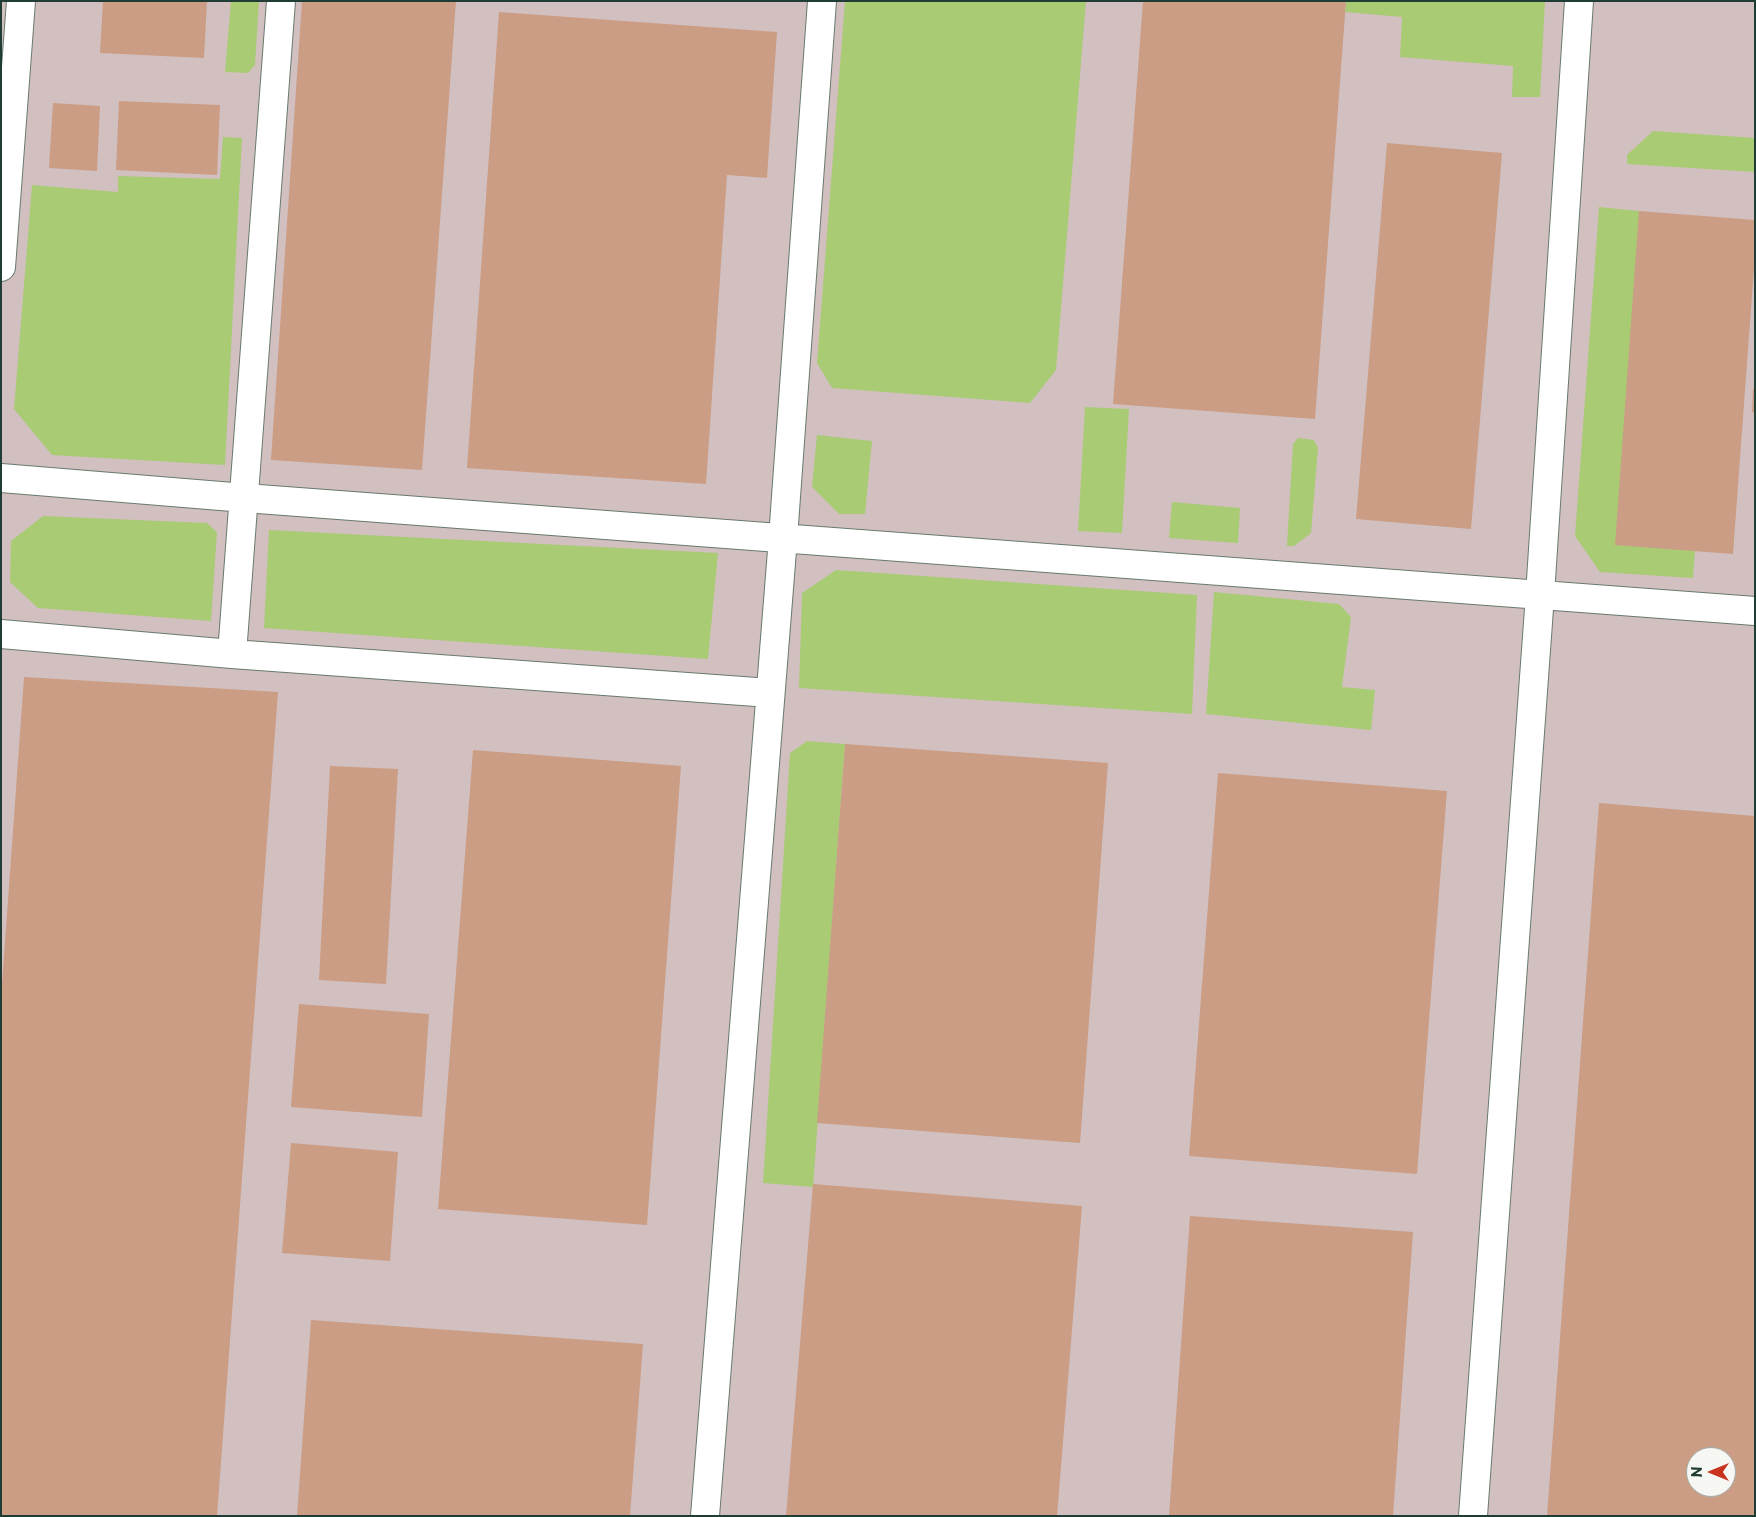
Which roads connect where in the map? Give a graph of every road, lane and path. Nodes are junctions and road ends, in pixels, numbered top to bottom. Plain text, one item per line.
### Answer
1 (22, 1) edge
2 (281, 1) edge
3 (822, 1) edge
4 (1578, 1) edge
5 (1, 267) edge
6 (1, 478) edge
7 (244, 498) junction
8 (783, 538) junction
9 (1540, 595) junction
10 (1755, 612) edge
11 (1, 634) edge
12 (232, 654) junction
13 (770, 693) junction
14 (705, 1516) edge
15 (1473, 1516) edge

1 - 5 lane
2 - 7 lane
3 - 8 lane
4 - 9 lane
6 - 7 lane
7 - 8 lane
7 - 12 lane
8 - 9 lane
8 - 13 lane
9 - 10 lane
9 - 15 lane
11 - 12 lane
12 - 13 lane
13 - 14 lane

